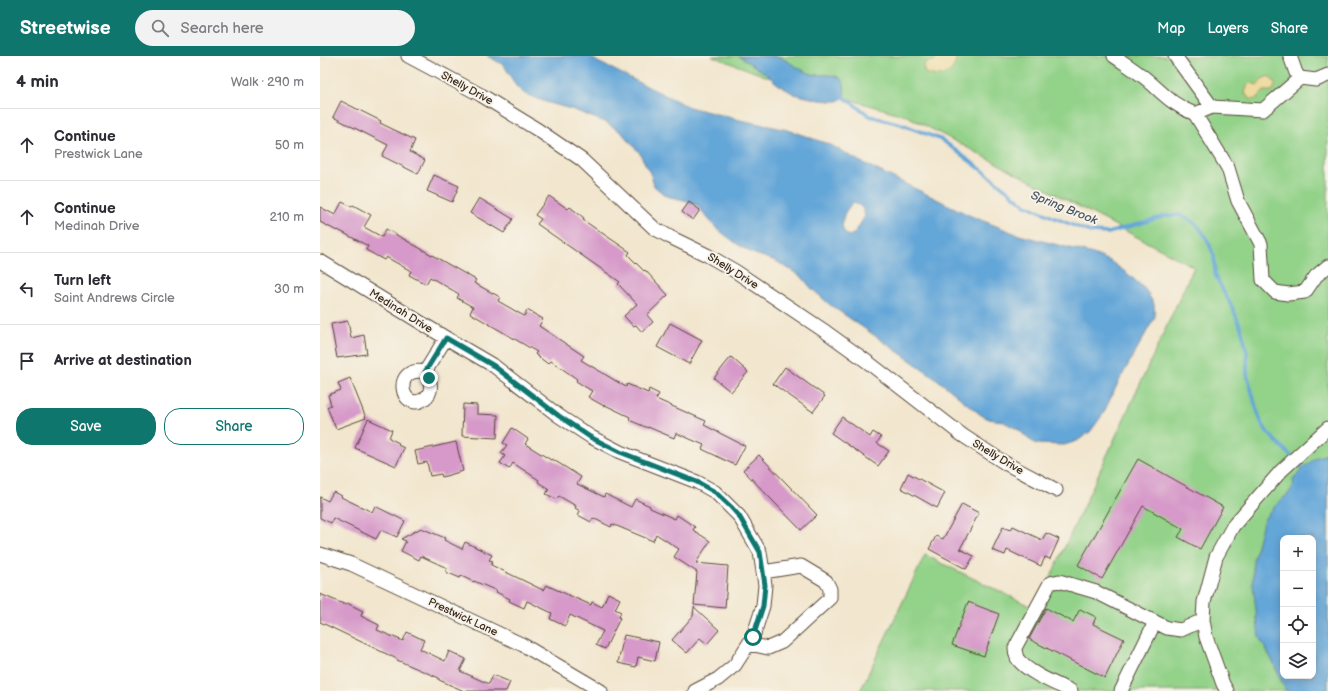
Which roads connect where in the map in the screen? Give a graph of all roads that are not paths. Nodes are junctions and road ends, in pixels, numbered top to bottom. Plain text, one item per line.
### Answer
1 (408, 56) edge
2 (1114, 56) edge
3 (1175, 56) edge
4 (1290, 56) edge
5 (1328, 75) edge
6 (1300, 78) junction
7 (1212, 106) junction
8 (1195, 114) junction
9 (320, 261) edge
10 (1328, 266) edge
11 (446, 338) junction
12 (425, 372) dead end
13 (1328, 428) edge
14 (1056, 490) dead end
15 (320, 554) edge
16 (763, 572) junction
17 (1204, 620) junction
18 (1155, 622) junction
19 (750, 644) junction
20 (601, 691) edge
21 (695, 691) edge
22 (1071, 691) edge
23 (1121, 691) edge
24 (1227, 691) edge

1 - 14 street, Shelly Drive
2 - 8 street
3 - 7 street
4 - 6 street
5 - 6 street
6 - 7 street
7 - 8 street
8 - 10 street
9 - 11 street, Medinah Drive
11 - 12 street
11 - 16 street, Medinah Drive
13 - 17 street
15 - 20 street, Prestwick Lane
16 - 19 street
16 - 19 street
17 - 18 street
17 - 24 street
18 - 22 street
18 - 23 street
19 - 21 street

